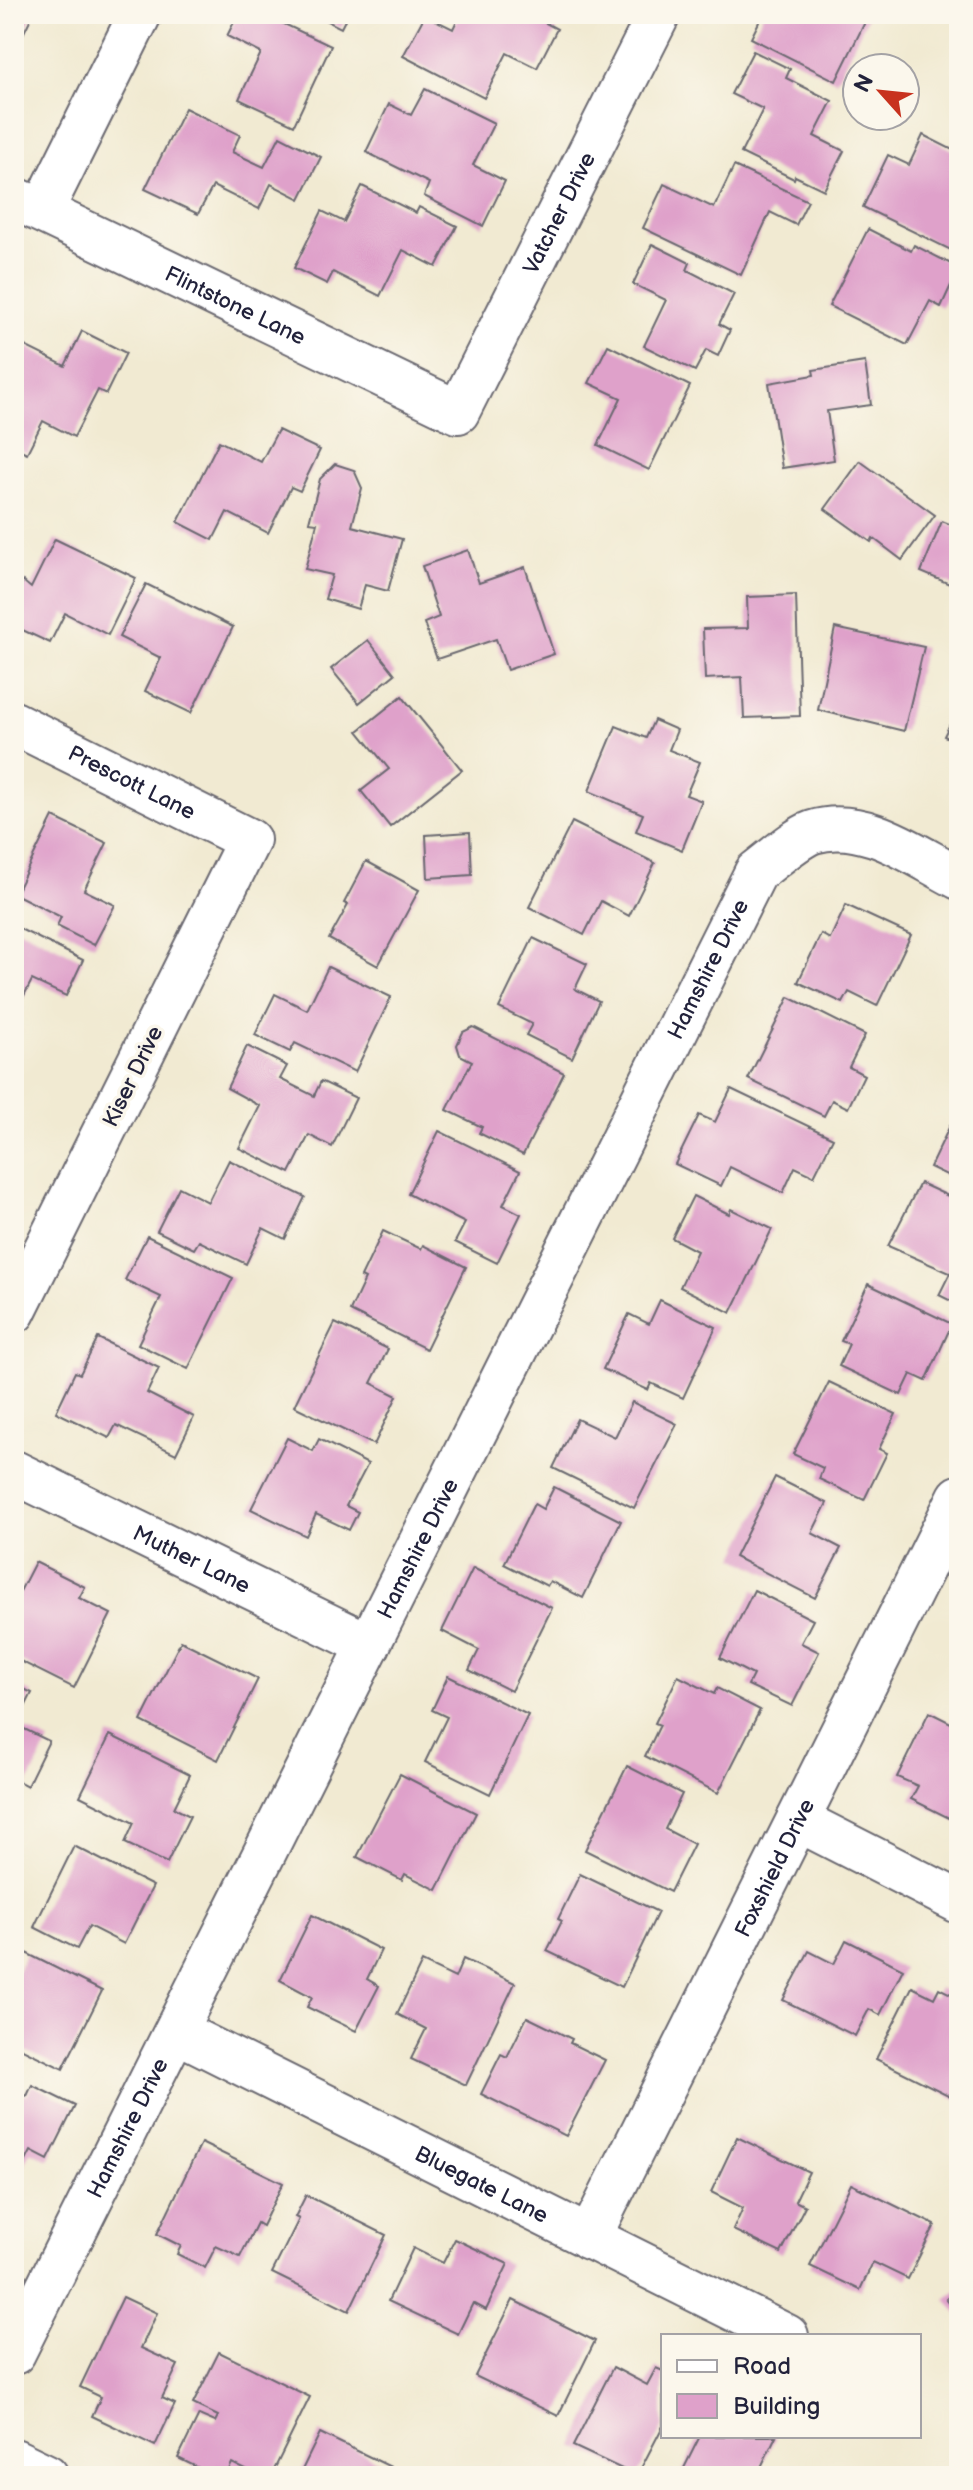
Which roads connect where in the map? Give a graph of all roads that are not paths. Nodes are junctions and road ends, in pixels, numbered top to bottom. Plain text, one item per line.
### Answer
1 (140, 14) edge
2 (659, 14) edge
3 (28, 204) edge
4 (458, 412) joint
5 (14, 723) edge
6 (249, 840) joint
7 (959, 878) edge
8 (14, 1312) edge
9 (14, 1472) edge
10 (959, 1497) edge
11 (369, 1645) junction
12 (798, 1820) junction
13 (959, 1902) edge
14 (176, 2031) junction
15 (589, 2238) junction
16 (783, 2334) edge
17 (14, 2353) edge
18 (14, 2460) edge
19 (47, 2476) edge

1 - 3 street
2 - 4 street, Vatcher Drive
3 - 4 street, Flintstone Lane
5 - 6 street, Prescott Lane
6 - 8 street, Kiser Drive
7 - 11 street, Hamshire Drive
9 - 11 street, Muther Lane
10 - 12 street, Foxshield Drive
11 - 14 street, Hamshire Drive
12 - 13 street
12 - 15 street, Foxshield Drive
14 - 15 street, Bluegate Lane
14 - 17 street, Hamshire Drive
15 - 16 street, Bluegate Lane
18 - 19 street

